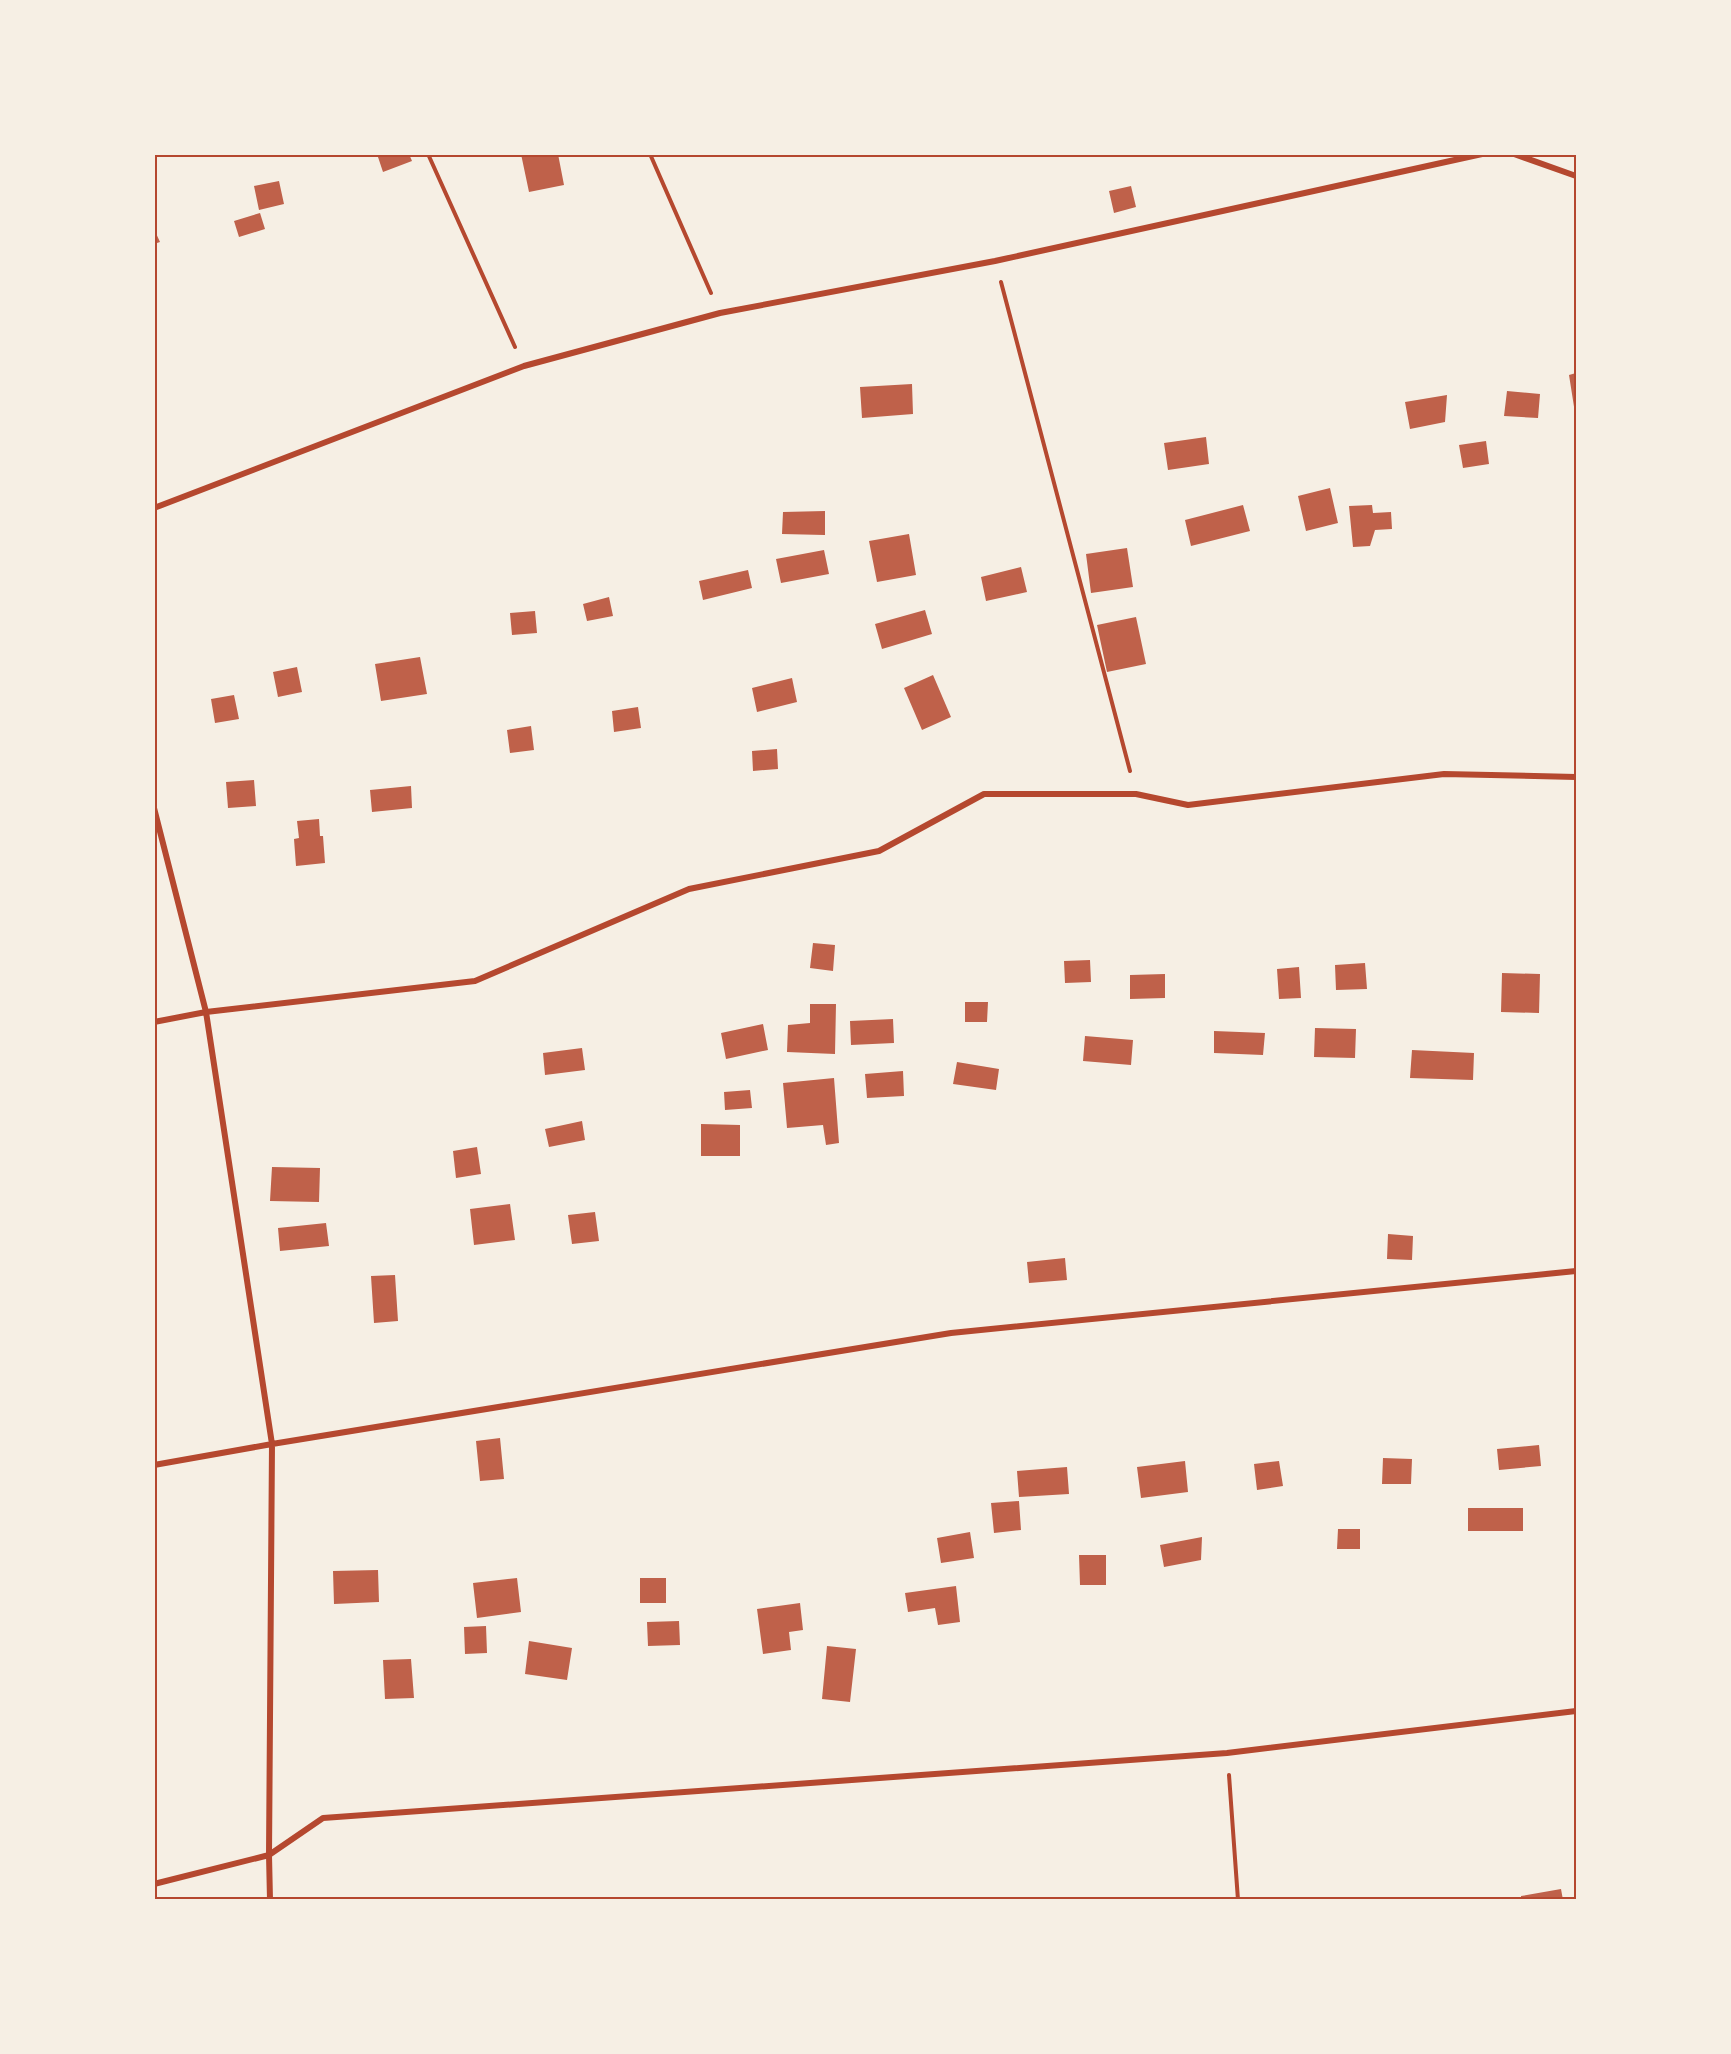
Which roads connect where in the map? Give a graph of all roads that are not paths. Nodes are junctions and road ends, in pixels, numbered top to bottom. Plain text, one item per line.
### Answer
1 (1482, 154) edge
2 (1514, 154) edge
3 (1576, 176) edge
4 (154, 508) edge
5 (1576, 777) edge
6 (154, 808) edge
7 (206, 1012) junction
8 (154, 1022) edge
9 (1576, 1271) edge
10 (272, 1444) junction
11 (154, 1465) edge
12 (1576, 1711) edge
13 (268, 1855) junction
14 (154, 1884) edge
15 (270, 1899) edge

1 - 4 street
2 - 3 street
5 - 7 street
6 - 7 street
7 - 8 street
7 - 10 street
9 - 10 street
10 - 11 street
10 - 13 street
12 - 13 street
13 - 14 street
13 - 15 street

